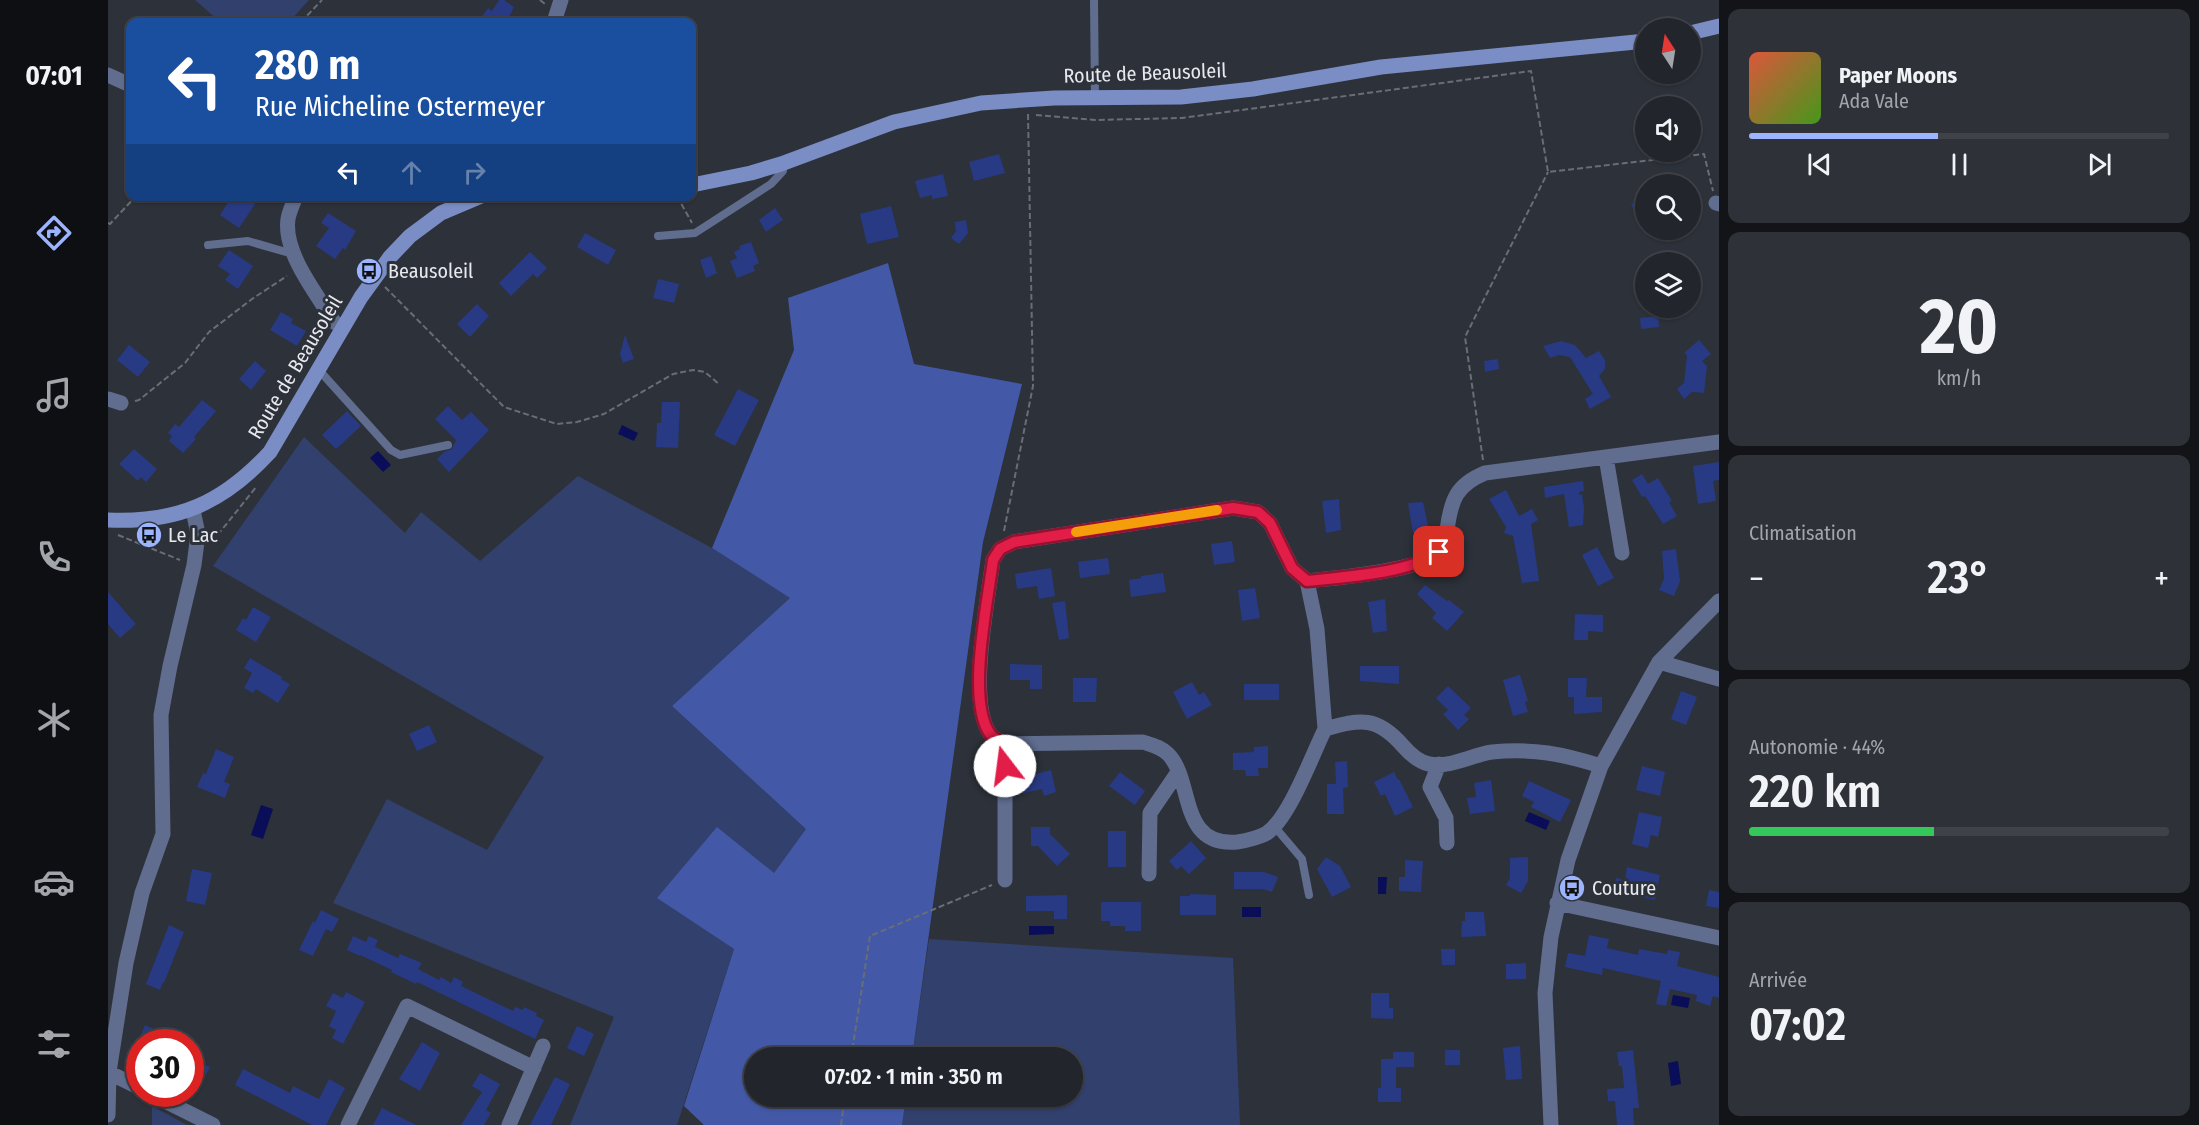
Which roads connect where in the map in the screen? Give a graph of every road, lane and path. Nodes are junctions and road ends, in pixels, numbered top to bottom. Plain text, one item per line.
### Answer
1 (322, 0) edge
2 (561, 0) edge
3 (1094, 0) edge
4 (305, 18) edge
5 (556, 18) edge
6 (1719, 26) edge
7 (1701, 30) edge
8 (1635, 42) edge
9 (108, 75) edge
10 (126, 83) edge
11 (1095, 98) junction
12 (781, 164) junction
13 (1548, 172) junction
14 (696, 184) edge
15 (131, 201) edge
16 (294, 201) edge
17 (469, 201) edge
18 (680, 201) edge
19 (1717, 203) edge
20 (108, 223) edge
21 (694, 227) dead end
22 (658, 236) dead end
23 (208, 245) dead end
24 (297, 260) junction
25 (375, 277) junction
26 (342, 327) junction
27 (318, 369) junction
28 (720, 385) dead end
29 (114, 401) edge
30 (1719, 442) edge
31 (448, 446) dead end
32 (1606, 458) junction
33 (1485, 473) junction
34 (193, 510) junction
35 (108, 520) edge
36 (108, 531) edge
37 (1000, 549) junction
38 (1622, 553) dead end
39 (194, 565) junction
40 (1307, 581) junction
41 (1719, 601) edge
42 (1659, 662) junction
43 (1719, 679) edge
44 (1325, 729) junction
45 (1005, 744) junction
46 (1439, 764) junction
47 (1601, 766) junction
48 (1178, 772) junction
49 (1274, 826) junction
50 (1447, 843) dead end
51 (1149, 874) dead end
52 (1005, 880) joint
53 (1309, 895) dead end
54 (1557, 903) junction
55 (1719, 938) edge
56 (543, 1046) dead end
57 (853, 1047) edge
58 (534, 1068) junction
59 (109, 1072) edge
60 (126, 1081) edge
61 (177, 1107) edge
62 (843, 1107) edge
63 (108, 1115) edge
64 (213, 1125) edge
65 (348, 1125) edge
66 (509, 1125) edge
67 (841, 1125) edge
68 (1551, 1125) edge

1 - 4 path
2 - 5 street
3 - 11 lane
6 - 7 main road
8 - 11 main road, Route de Beausoleil
9 - 10 street
11 - 12 main road, Route de Beausoleil
12 - 14 main road, Route de Beausoleil
12 - 22 lane
13 - 19 path
13 - 33 path
13 - 37 path
15 - 20 path
16 - 24 street
17 - 25 main road, Route de Beausoleil
18 - 21 path
23 - 24 lane
24 - 26 street
24 - 29 path
25 - 26 main road, Route de Beausoleil
25 - 28 path
26 - 27 main road, Route de Beausoleil
27 - 31 lane
27 - 34 main road, Route de Beausoleil
30 - 32 street
32 - 33 street
32 - 38 street
33 - 40 street
34 - 35 main road, Route de Beausoleil
34 - 39 street
36 - 39 path
37 - 40 street
37 - 45 street
39 - 59 street
40 - 44 street
41 - 42 street
42 - 43 street
42 - 47 street
44 - 46 street
44 - 49 street
45 - 48 street
45 - 52 street
46 - 47 street
46 - 50 street
47 - 54 street
48 - 49 street
48 - 51 street
49 - 53 lane
52 - 57 path
54 - 55 street
54 - 68 street
56 - 58 street
58 - 65 street
58 - 66 street
59 - 60 street
59 - 63 street
61 - 64 street
62 - 67 path

